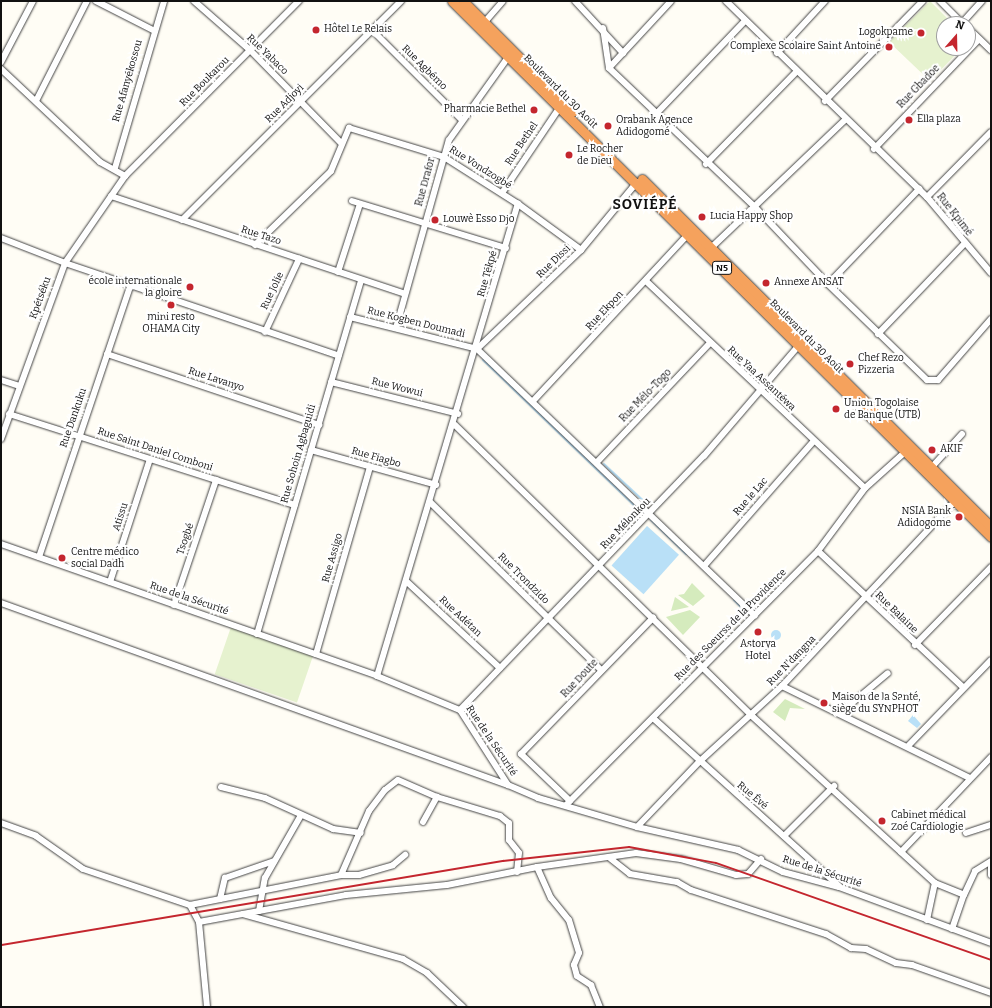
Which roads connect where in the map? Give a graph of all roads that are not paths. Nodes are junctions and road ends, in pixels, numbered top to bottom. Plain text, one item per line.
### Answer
1 (33, 1) edge
2 (87, 1) edge
3 (96, 1) edge
4 (164, 1) edge
5 (194, 1) edge
6 (298, 1) edge
7 (401, 1) edge
8 (452, 1) edge
9 (463, 1) edge
10 (503, 1) edge
11 (575, 1) edge
12 (671, 1) edge
13 (726, 1) edge
14 (825, 1) edge
15 (923, 1) edge
16 (940, 1) edge
17 (982, 1) edge
18 (956, 16) edge
19 (969, 16) edge
20 (744, 22) junction
21 (481, 25) junction
22 (603, 28) junction
23 (153, 30) junction
24 (372, 30) junction
25 (976, 36) edge
26 (979, 39) junction
27 (250, 50) junction
28 (991, 50) edge
29 (623, 53) junction
30 (777, 53) junction
31 (508, 56) junction
32 (1, 62) edge
33 (609, 68) junction
34 (1, 69) edge
35 (796, 72) junction
36 (36, 101) junction
37 (826, 101) junction
38 (300, 103) junction
39 (560, 107) junction
40 (656, 114) junction
41 (461, 119) junction
42 (845, 120) junction
43 (991, 132) edge
44 (341, 143) junction
45 (874, 149) junction
46 (444, 157) junction
47 (706, 164) junction
48 (114, 168) junction
49 (125, 176) junction
50 (637, 182) junction
51 (919, 189) junction
52 (502, 193) junction
53 (111, 196) junction
54 (927, 197) junction
55 (352, 201) dead end
56 (360, 204) junction
57 (518, 204) junction
58 (755, 206) junction
59 (182, 220) junction
60 (425, 225) junction
61 (688, 234) junction
62 (1, 238) edge
63 (964, 244) junction
64 (255, 245) junction
65 (506, 248) junction
66 (581, 250) junction
67 (709, 250) junction
68 (299, 259) junction
69 (65, 263) junction
70 (338, 272) junction
71 (991, 273) edge
72 (361, 280) junction
73 (646, 281) junction
74 (828, 284) junction
75 (130, 286) junction
76 (405, 294) junction
77 (350, 317) junction
78 (991, 319) edge
79 (396, 328) junction
80 (265, 332) junction
81 (878, 334) junction
82 (802, 342) junction
83 (709, 344) junction
84 (477, 349) junction
85 (107, 354) junction
86 (339, 356) junction
87 (1, 380) edge
88 (331, 382) junction
89 (19, 386) junction
90 (760, 391) junction
91 (534, 400) junction
92 (9, 414) junction
93 (458, 414) junction
94 (318, 424) junction
95 (455, 425) junction
96 (962, 434) dead end
97 (78, 436) junction
98 (1, 439) edge
99 (813, 442) junction
100 (311, 450) junction
101 (904, 453) junction
102 (150, 459) junction
103 (597, 462) junction
104 (370, 467) junction
105 (931, 468) junction
106 (216, 480) junction
107 (436, 485) junction
108 (864, 488) junction
109 (430, 502) junction
110 (954, 502) junction
111 (295, 505) junction
112 (650, 513) junction
113 (991, 527) edge
114 (991, 537) edge
115 (1, 544) edge
116 (818, 551) junction
117 (39, 557) junction
118 (599, 566) junction
119 (704, 566) junction
120 (991, 567) edge
121 (406, 581) junction
122 (110, 582) junction
123 (867, 599) junction
124 (1, 603) edge
125 (174, 605) junction
126 (755, 616) junction
127 (548, 618) junction
128 (653, 618) junction
129 (257, 634) junction
130 (915, 645) junction
131 (316, 654) junction
132 (991, 660) edge
133 (500, 668) junction
134 (703, 668) junction
135 (601, 670) junction
136 (888, 673) dead end
137 (377, 676) junction
138 (782, 686) junction
139 (963, 687) junction
140 (460, 710) junction
141 (840, 713) junction
142 (752, 716) junction
143 (653, 718) junction
144 (909, 746) junction
145 (991, 757) edge
146 (700, 762) junction
147 (970, 778) junction
148 (508, 785) junction
149 (834, 786) junction
150 (221, 787) dead end
151 (436, 797) junction
152 (568, 803) junction
153 (300, 817) junction
154 (423, 822) dead end
155 (1, 823) edge
156 (991, 825) edge
157 (637, 827) junction
158 (361, 833) junction
159 (966, 833) dead end
160 (784, 836) junction
161 (901, 852) junction
162 (406, 855) dead end
163 (611, 859) junction
164 (761, 859) junction
165 (274, 860) junction
166 (991, 861) edge
167 (537, 867) junction
168 (991, 867) edge
169 (518, 872) junction
170 (341, 875) junction
171 (991, 875) edge
172 (936, 883) junction
173 (839, 887) junction
174 (261, 891) junction
175 (964, 895) junction
176 (220, 899) junction
177 (190, 905) junction
178 (258, 910) junction
179 (241, 914) junction
180 (927, 920) junction
181 (199, 922) junction
182 (952, 929) junction
183 (991, 943) edge
184 (991, 993) edge
185 (207, 1007) edge
186 (462, 1007) edge
187 (600, 1007) edge

1 - 32 street
2 - 36 street
3 - 23 street
4 - 23 street, Rue Afanyékossou
5 - 27 street, Rue Yabaco
6 - 27 street, Rue Boukarou
7 - 24 street, Rue Adjoyi
8 - 21 highway, Boulevard du 30 Août / N5
9 - 21 highway, Boulevard du 30 Août / N5
10 - 21 street
11 - 22 street
12 - 29 street
13 - 20 street, Rue Kpimé
14 - 30 street
15 - 37 street
16 - 18 street
17 - 19 street
20 - 30 street, Rue Kpimé
20 - 40 street
21 - 31 highway, Boulevard du 30 Août / N5
21 - 67 highway, Boulevard du 30 Août / N5
22 - 29 street
22 - 33 street
23 - 48 street, Rue Afanyékossou
24 - 38 street, Rue Adjoyi
24 - 41 street, Rue Agbémo
25 - 26 street
26 - 28 street
26 - 45 street, Rue Gbadoe
27 - 38 street, Rue Yabaco
27 - 49 street, Rue Boukarou
29 - 33 street
30 - 35 street, Rue Kpimé
31 - 39 highway, Boulevard du 30 Août / N5
31 - 41 street, Rue Drafor
33 - 40 street
34 - 36 street
35 - 37 street, Rue Kpimé
35 - 47 street
36 - 48 street
37 - 42 street, Rue Kpimé
38 - 44 street, Rue Yabaco
38 - 59 street, Rue Adjoyi
39 - 50 highway, Boulevard du 30 Août / N5
39 - 52 street, Rue Bethel
40 - 47 street
41 - 46 street, Rue Drafor
42 - 45 street, Rue Kpimé
42 - 58 street
43 - 54 street
44 - 46 street, Rue Vondzogbé
44 - 64 street
45 - 51 street, Rue Kpimé
46 - 52 street, Rue Vondzogbé
46 - 60 street, Rue Drafor
47 - 58 street
48 - 49 street
49 - 53 street, Kpétséku
50 - 61 highway, Boulevard du 30 Août / N5
50 - 66 street, Rue Dissi
51 - 54 street, Rue Kpimé
51 - 74 street
52 - 57 street, Rue Vondzogbé
53 - 59 street, Rue Tazo
53 - 69 street, Kpétséku
54 - 63 street, Rue Kpimé
55 - 56 street
56 - 60 street
56 - 70 street
57 - 65 street, Rue Tékpé
57 - 66 street, Rue Vondzogbé
58 - 67 street
58 - 74 street
59 - 64 street, Rue Tazo
60 - 65 street
60 - 76 street, Rue Drafor
61 - 67 highway, Boulevard du 30 Août / N5
61 - 73 street, Rue Ekpon
62 - 69 street
63 - 71 street, Rue Kpimé
63 - 81 street
64 - 68 street, Rue Tazo
65 - 84 street, Rue Tékpé
66 - 84 street, Rue Dissi
67 - 82 highway, Boulevard du 30 Août / N5
68 - 70 street, Rue Tazo
68 - 80 street, Rue Jolie
69 - 75 street
69 - 89 street, Kpétséku
70 - 72 street, Rue Tazo
72 - 76 street, Rue Tazo
72 - 77 street, Rue Sohoin Agbaguidi
73 - 83 street, Rue Yaa Assantéwa
73 - 91 street, Rue Ekpon
74 - 81 street
75 - 80 street
75 - 85 street, Rue Dankuku
76 - 79 street, Rue Drafor
77 - 79 street, Rue Kogben Doumadi
77 - 86 street, Rue Sohoin Agbaguidi
78 - 81 street
79 - 84 street, Rue Kogben Doumadi
80 - 86 street
82 - 90 street, Rue Mélonkou
82 - 101 highway, Boulevard du 30 Août / N5
82 - 105 highway, Boulevard du 30 Août / N5
83 - 90 street, Rue Yaa Assantéwa
83 - 103 street, Rue Mélo-Togo
84 - 91 street
84 - 93 street, Rue Tékpé
85 - 94 street, Rue Lavanyo
85 - 97 street, Rue Dankuku
86 - 88 street, Rue Sohoin Agbaguidi
87 - 89 street
88 - 93 street, Rue Wowui
88 - 94 street, Rue Sohoin Agbaguidi
89 - 92 street, Kpétséku
90 - 99 street, Rue Yaa Assantéwa
90 - 112 street, Rue Mélonkou
91 - 103 street
92 - 97 street, Rue Saint Daniel Comboni
92 - 98 street, Kpétséku
93 - 95 street, Rue Tékpé
94 - 100 street, Rue Sohoin Agbaguidi
95 - 107 street, Rue Tékpé
95 - 118 street
96 - 105 street
97 - 102 street, Rue Saint Daniel Comboni
97 - 117 street, Rue Dankuku
99 - 108 street, Rue Yaa Assantéwa
99 - 119 street, Rue le Lac
100 - 104 street, Rue Fiagbo
100 - 111 street, Rue Sohoin Agbaguidi
101 - 108 street, Rue des Soeurss de la Providence
101 - 110 highway, Boulevard du 30 Août / N5
102 - 106 street, Rue Saint Daniel Comboni
102 - 122 street, Atissu
103 - 112 street
104 - 107 street, Rue Fiagbo
104 - 131 street, Rue Assigo
105 - 113 highway, Boulevard du 30 Août / N5
106 - 111 street, Rue Saint Daniel Comboni
106 - 125 street, Tsogbé
107 - 109 street, Rue Tékpé
108 - 116 street, Rue des Soeurss de la Providence
109 - 121 street, Rue Tékpé
109 - 127 street, Rue Trondzido
110 - 114 highway, Boulevard du 30 Août / N5
110 - 123 street, Rue N'dangna
111 - 129 street, Rue Sohoin Agbaguidi
112 - 118 street, Rue Mélonkou
112 - 119 street
115 - 117 street, Rue de la Sécurité
116 - 123 street, Rue Balaine
116 - 126 street, Rue des Soeurss de la Providence
117 - 122 street, Rue de la Sécurité
118 - 127 street, Rue Mélonkou
118 - 128 street
119 - 126 street
120 - 130 street
121 - 133 street, Rue Adétan
121 - 137 street, Rue Tékpé
122 - 125 street, Rue de la Sécurité
123 - 130 street, Rue Balaine
123 - 138 street, Rue N'dangna
124 - 148 street
125 - 129 street, Rue de la Sécurité
126 - 134 street, Rue des Soeurss de la Providence
127 - 133 street, Rue Mélonkou
127 - 135 street, Rue Trondzido
128 - 134 street
128 - 135 street, Rue Doute
129 - 131 street, Rue de la Sécurité
130 - 139 street, Rue Balaine
131 - 137 street, Rue de la Sécurité
132 - 139 street
133 - 140 street, Rue Mélonkou
134 - 142 street
134 - 143 street, Rue des Soeurss de la Providence
135 - 152 street, Rue Doute
136 - 141 street
137 - 140 street, Rue de la Sécurité
138 - 141 street
138 - 142 street, Rue N'dangna
139 - 144 street
140 - 148 street, Rue de la Sécurité
141 - 144 street
142 - 146 street, Rue N'dangna
142 - 149 street
143 - 146 street, Rue Évé
143 - 152 street, Rue des Soeurss de la Providence
144 - 147 street
145 - 147 street
146 - 157 street, Rue N'dangna
146 - 160 street, Rue Évé
147 - 161 street
148 - 152 street, Rue de la Sécurité
149 - 160 street
149 - 161 street
150 - 153 street
151 - 154 street
151 - 158 street
151 - 169 street
152 - 157 street, Rue de la Sécurité
153 - 158 street
153 - 165 street
155 - 177 street
156 - 159 street
157 - 164 street, Rue de la Sécurité
158 - 170 street
160 - 173 street, Rue Évé
161 - 172 street
162 - 170 street
163 - 164 street
163 - 167 street
163 - 184 street
164 - 173 street, Rue de la Sécurité
165 - 174 street
165 - 176 street
166 - 175 street
167 - 169 street
167 - 187 street
168 - 171 street
169 - 178 street
170 - 174 street
172 - 175 street
172 - 180 street
173 - 180 street, Rue de la Sécurité
174 - 176 street
174 - 178 street
175 - 182 street
176 - 177 street
177 - 181 street
178 - 179 street
179 - 181 street
179 - 186 street
180 - 182 street, Rue de la Sécurité
181 - 185 street
182 - 183 street, Rue de la Sécurité

